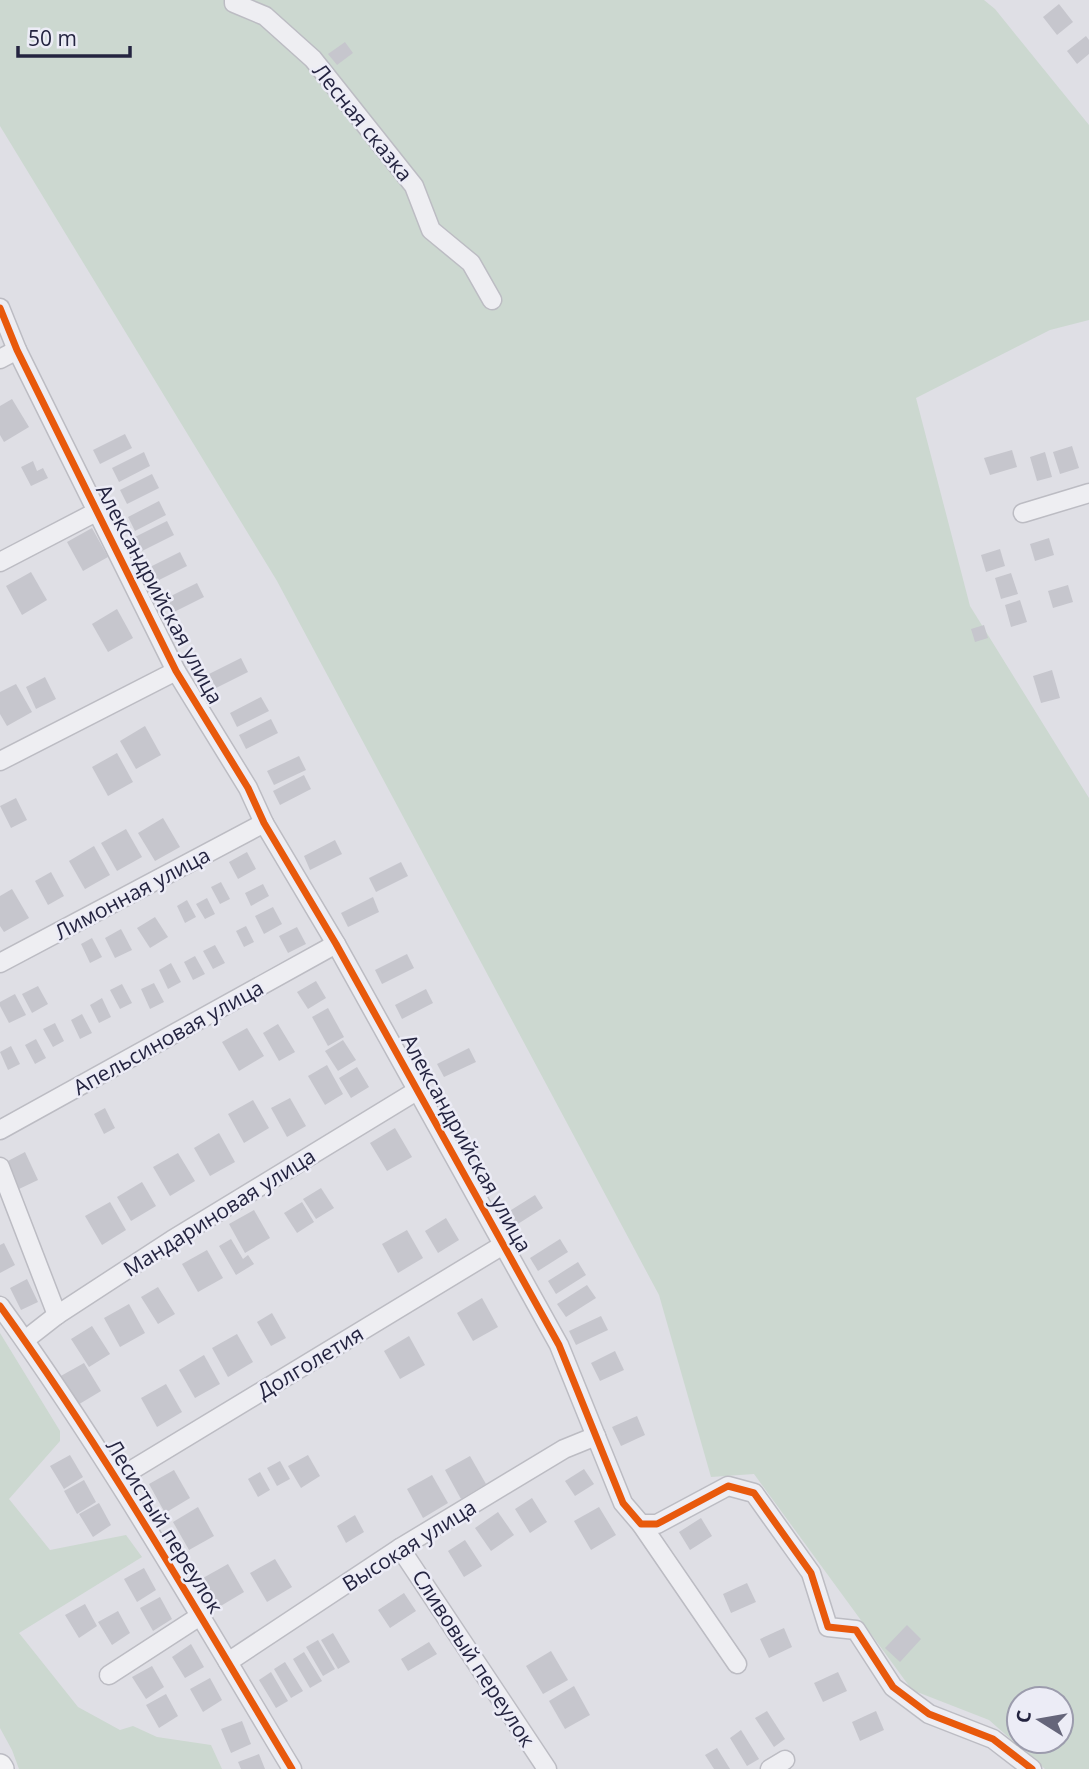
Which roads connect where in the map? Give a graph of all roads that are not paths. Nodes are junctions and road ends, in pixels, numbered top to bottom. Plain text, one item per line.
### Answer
1 (234, 0) edge
2 (492, 300) dead end
3 (0, 308) edge
4 (18, 350) junction
5 (0, 359) edge
6 (1089, 493) edge
7 (96, 512) junction
8 (1023, 513) dead end
9 (0, 562) edge
10 (176, 671) junction
11 (0, 761) edge
12 (264, 823) junction
13 (336, 944) junction
14 (0, 963) edge
15 (418, 1090) junction
16 (0, 1130) edge
17 (0, 1167) edge
18 (503, 1245) junction
19 (0, 1306) edge
20 (57, 1315) junction
21 (25, 1340) junction
22 (596, 1436) junction
23 (117, 1479) junction
24 (641, 1524) junction
25 (401, 1548) junction
26 (200, 1616) junction
27 (228, 1662) junction
28 (737, 1664) dead end
29 (109, 1675) dead end
30 (292, 1769) edge
31 (547, 1769) edge
32 (1032, 1769) edge

1 - 2 street, Лесная сказка
3 - 4 street, Александрийская улица
4 - 5 street
4 - 7 street, Александрийская улица
6 - 8 street
7 - 9 street
7 - 10 street, Александрийская улица
10 - 11 street
10 - 12 street, Александрийская улица
12 - 13 street, Александрийская улица
12 - 14 street, Лимонная улица
13 - 15 street, Александрийская улица
13 - 16 street, Апельсиновая улица
15 - 18 street, Александрийская улица
15 - 20 street, Мандариновая улица
17 - 20 street
18 - 22 street, Александрийская улица
18 - 23 street, Долголетия
19 - 21 street, Лесистый переулок
20 - 21 street, Мандариновая улица
21 - 23 street, Лесистый переулок
22 - 24 street, Александрийская улица
22 - 25 street, Высокая улица
23 - 26 street, Лесистый переулок
24 - 28 street, Александрийская улица
24 - 32 street
25 - 27 street, Высокая улица
25 - 31 street, Сливовый переулок
26 - 27 street, Лесистый переулок
26 - 29 street
27 - 30 street, Лесистый переулок

